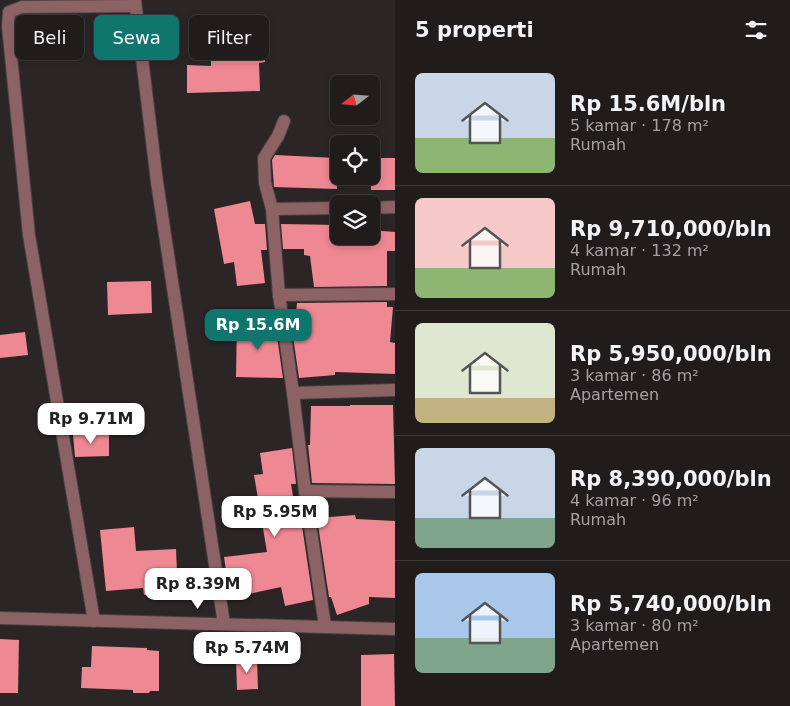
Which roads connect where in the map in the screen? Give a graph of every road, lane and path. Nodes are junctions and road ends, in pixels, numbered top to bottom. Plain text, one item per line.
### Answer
1 (135, 3) edge
2 (284, 121) dead end
3 (395, 207) edge
4 (330, 208) edge
5 (380, 208) edge
6 (272, 209) junction
7 (395, 294) edge
8 (279, 295) junction
9 (395, 390) edge
10 (293, 393) junction
11 (304, 491) junction
12 (395, 492) edge
13 (0, 618) edge
14 (94, 621) junction
15 (224, 624) junction
16 (326, 626) junction
17 (395, 629) edge

1 - 14 street
1 - 15 street
2 - 6 street
3 - 5 street
4 - 6 street
6 - 8 street
7 - 8 street
8 - 10 street
9 - 10 street
10 - 11 street
11 - 12 street
11 - 16 street
13 - 14 street
14 - 15 street
15 - 16 street
16 - 17 street

